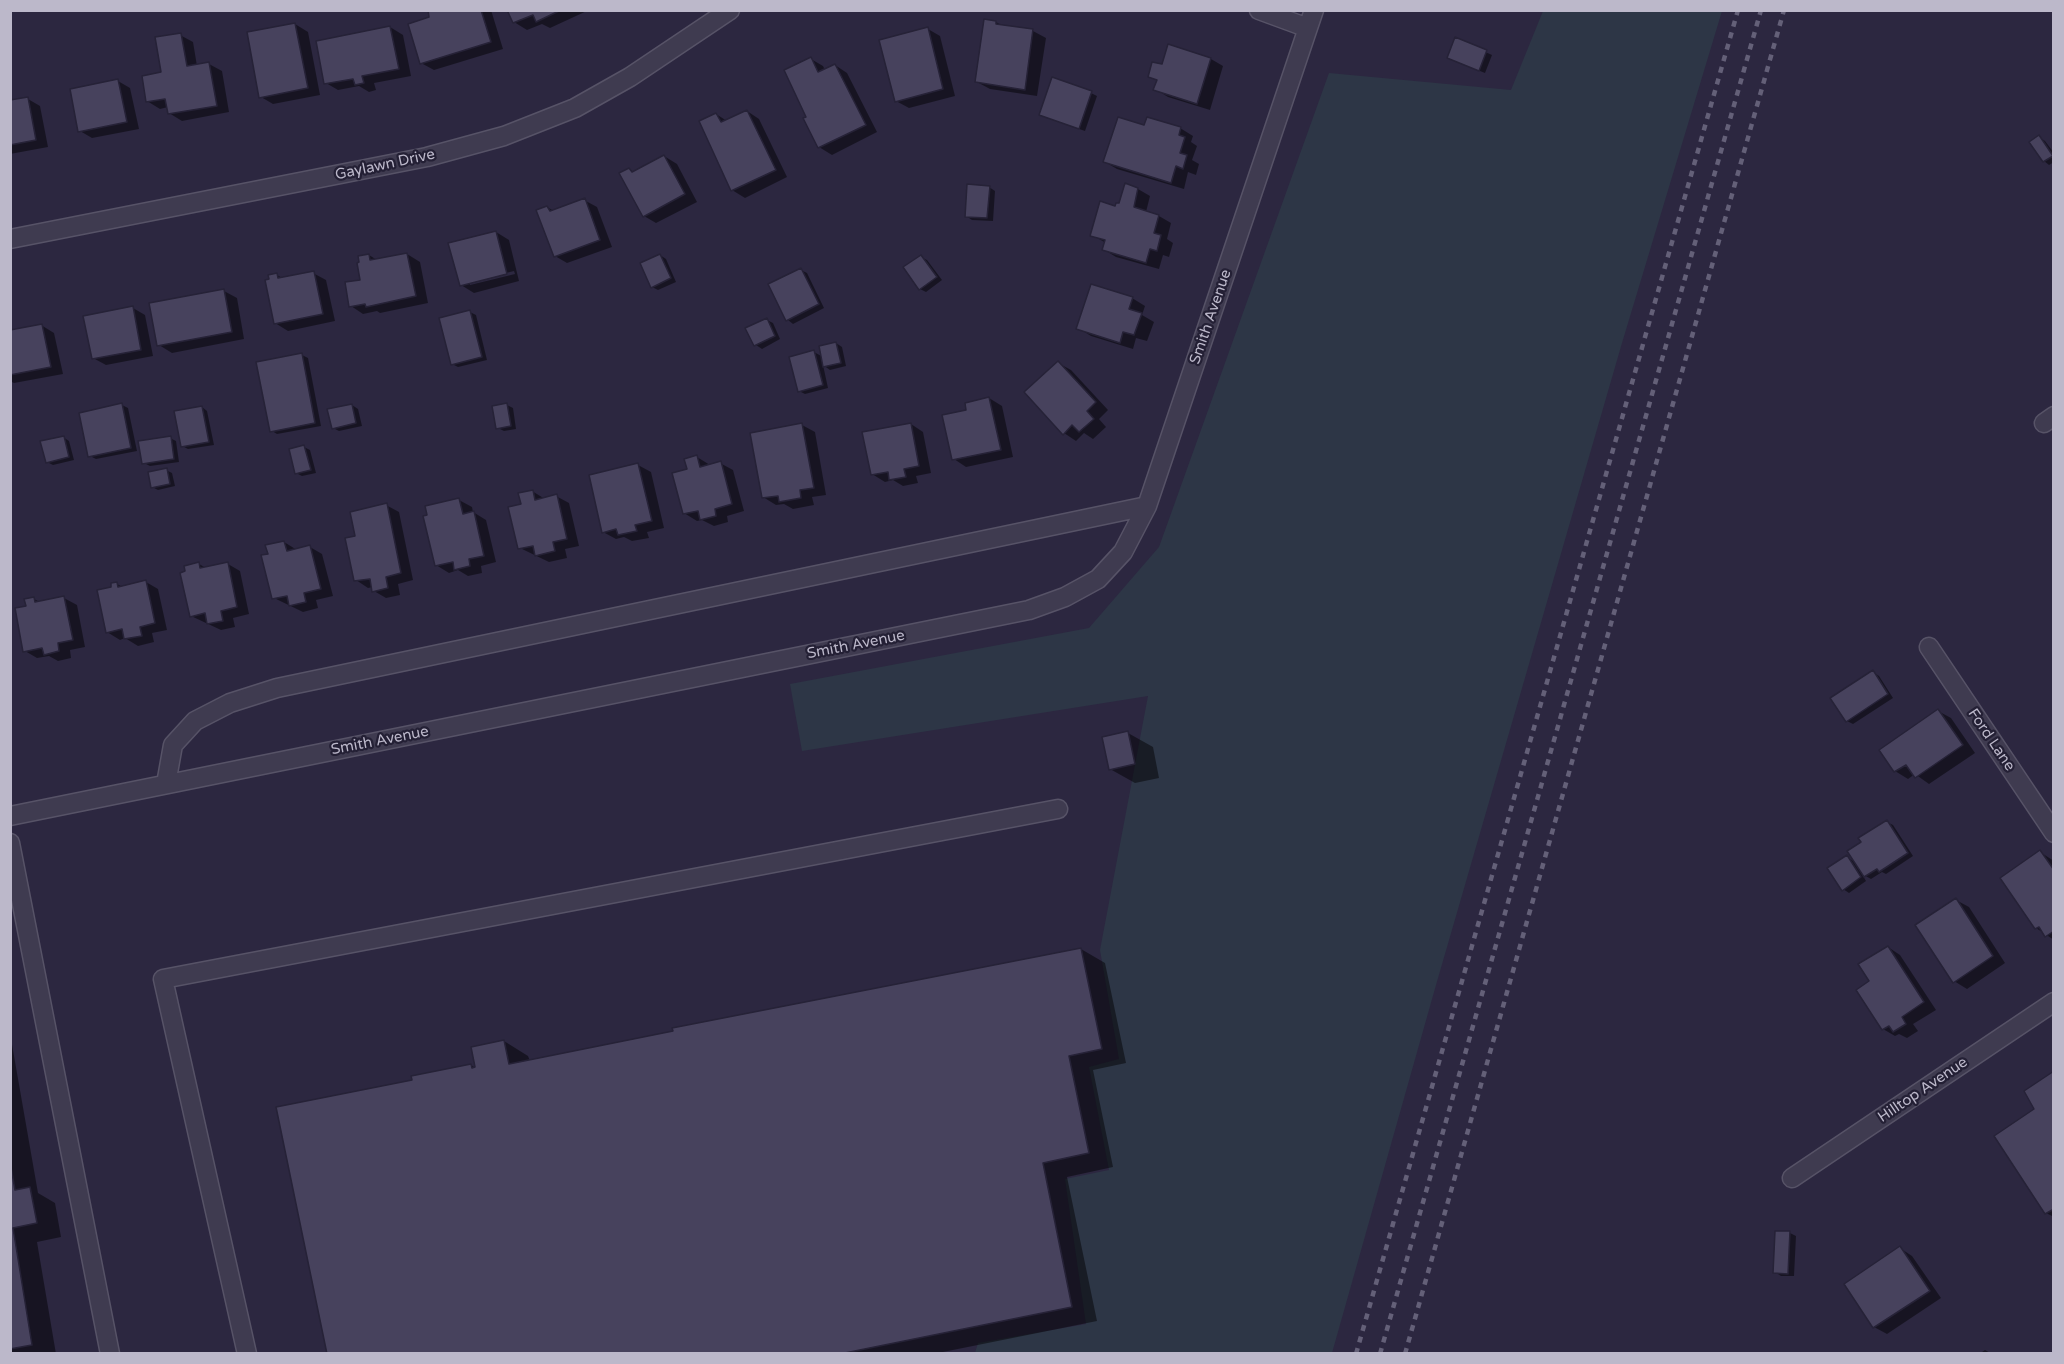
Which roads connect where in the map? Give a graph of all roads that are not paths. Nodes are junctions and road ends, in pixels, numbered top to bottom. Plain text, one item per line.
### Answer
1 (730, 10) edge
2 (1259, 10) edge
3 (1314, 10) edge
4 (1308, 28) junction
5 (10, 239) edge
6 (1147, 506) junction
7 (1929, 647) dead end
8 (166, 784) junction
9 (1058, 809) dead end
10 (10, 816) edge
11 (2054, 833) edge
12 (10, 843) edge
13 (2054, 1002) edge
14 (1792, 1178) dead end
15 (110, 1353) edge
16 (247, 1353) edge

1 - 5 street, Gaylawn Drive
2 - 4 street
3 - 4 street, Smith Avenue
4 - 6 street, Smith Avenue
6 - 8 street, Smith Avenue
6 - 8 street
7 - 11 street, Ford Lane
8 - 10 street, Smith Avenue
9 - 16 street
12 - 15 street
13 - 14 street, Hilltop Avenue

